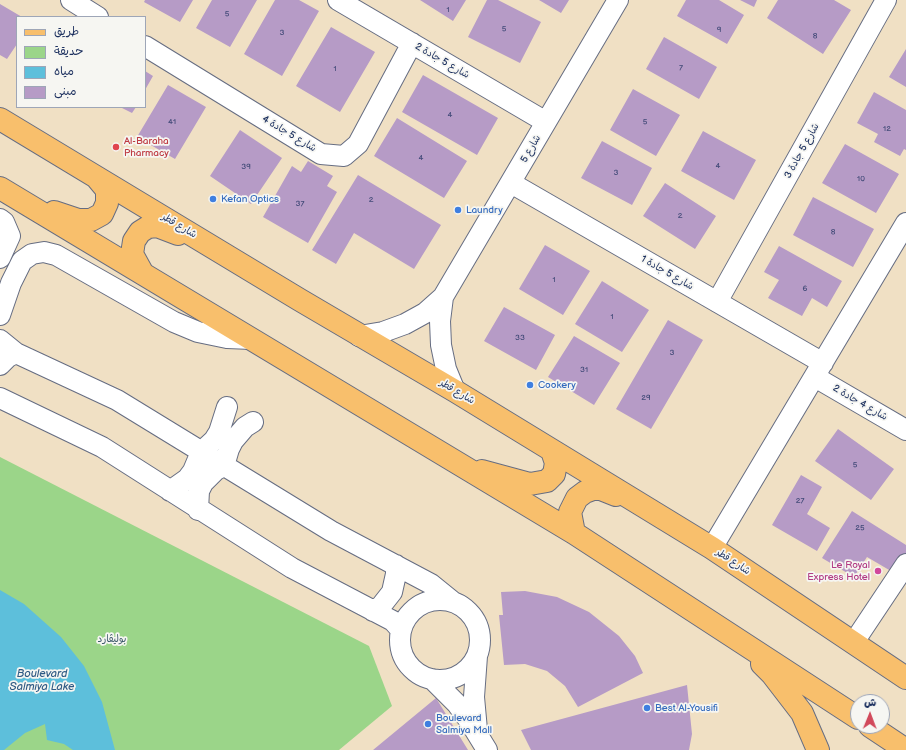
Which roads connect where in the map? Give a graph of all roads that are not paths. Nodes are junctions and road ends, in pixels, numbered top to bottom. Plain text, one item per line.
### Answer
1 (71, 0) edge
2 (338, 0) edge
3 (618, 0) edge
4 (886, 0) edge
5 (96, 16) edge
6 (412, 43) junction
7 (146, 47) edge
8 (0, 119) edge
9 (546, 122) junction
10 (97, 178) junction
11 (511, 182) junction
12 (0, 188) edge
13 (22, 202) junction
14 (0, 219) edge
15 (906, 223) edge
16 (0, 258) edge
17 (232, 258) junction
18 (143, 274) junction
19 (443, 297) junction
20 (717, 302) junction
21 (0, 314) edge
22 (359, 336) junction
23 (252, 339) junction
24 (0, 340) edge
25 (16, 353) junction
26 (0, 365) edge
27 (819, 370) junction
28 (455, 391) junction
29 (0, 398) edge
30 (227, 407) dead end
31 (253, 422) dead end
32 (906, 430) edge
33 (552, 451) junction
34 (200, 452) junction
35 (454, 463) junction
36 (224, 466) junction
37 (170, 491) junction
38 (643, 506) junction
39 (198, 510) junction
40 (574, 534) junction
41 (712, 548) junction
42 (906, 564) edge
43 (396, 566) junction
44 (452, 601) junction
45 (374, 611) junction
46 (401, 630) junction
47 (734, 637) junction
48 (854, 642) junction
49 (477, 656) junction
50 (906, 678) edge
51 (432, 679) junction
52 (850, 713) edge
53 (882, 734) edge
54 (482, 742) edge
55 (818, 750) edge
56 (906, 750) edge

1 - 5 street
2 - 6 street, شارع 5 جادة 2
3 - 9 street, شارع 5
4 - 20 street, شارع 5 جادة 3
6 - 7 street, شارع 5 جادة 4
6 - 9 street, شارع 5 جادة 2
8 - 10 main road, شارع قطر
9 - 11 street, شارع 5
10 - 13 main road
10 - 17 main road, شارع قطر
11 - 19 street, شارع 5
11 - 20 street, شارع 5 جادة 1
12 - 13 main road
13 - 18 main road
14 - 16 street
15 - 27 street
17 - 18 main road
17 - 22 main road, شارع قطر
18 - 23 main road
19 - 22 street, شارع 5
19 - 28 street, شارع 5
20 - 27 street, شارع 5 جادة 1
21 - 23 street
22 - 28 main road, شارع قطر
23 - 35 main road
24 - 25 street
25 - 26 street
25 - 34 street
27 - 32 street, شارع 4 جادة 2
27 - 41 street
28 - 33 main road, شارع قطر
29 - 37 street
30 - 34 street
31 - 36 street
33 - 35 main road
33 - 38 main road, شارع قطر
34 - 36 street
34 - 37 street
35 - 40 main road
36 - 39 street
36 - 43 street
37 - 39 street
38 - 40 main road
38 - 41 main road, شارع قطر
39 - 45 street
40 - 47 main road
41 - 48 main road, شارع قطر
42 - 48 street
43 - 44 street
43 - 45 street
44 - 46 street
44 - 49 street
45 - 46 street
46 - 51 street
47 - 52 main road
47 - 55 main road
48 - 50 main road, شارع قطر
49 - 51 street
49 - 54 street
51 - 54 street
53 - 56 main road

